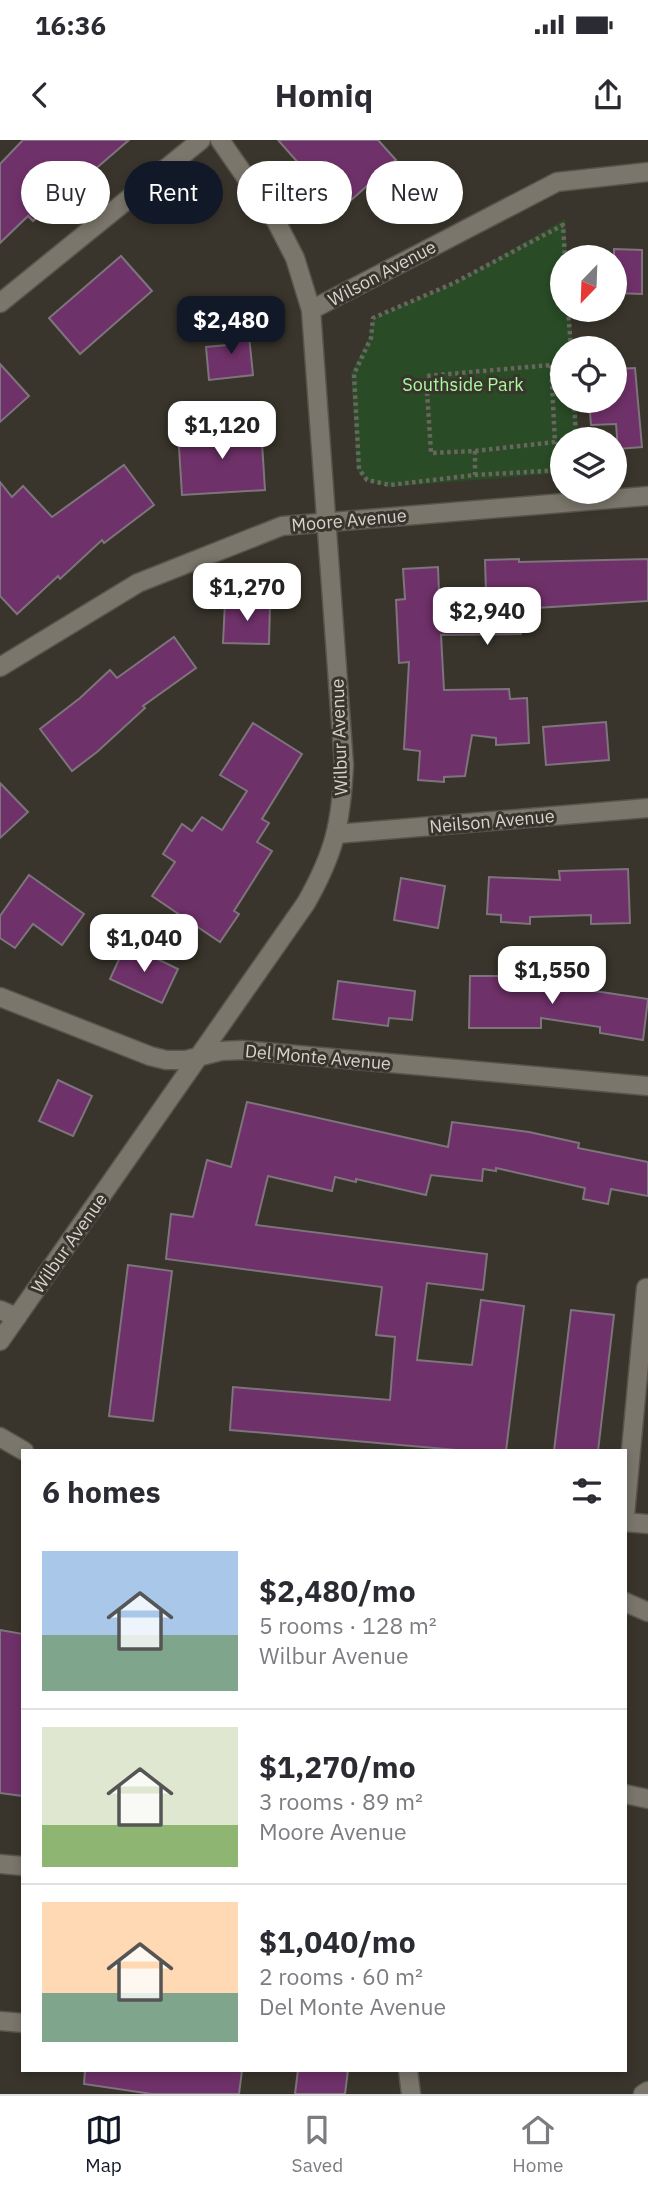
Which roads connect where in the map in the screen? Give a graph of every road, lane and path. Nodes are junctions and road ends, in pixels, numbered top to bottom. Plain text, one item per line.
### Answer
1 (201, 140) edge
2 (220, 140) edge
3 (648, 172) edge
4 (564, 245) edge
5 (0, 303) edge
6 (311, 310) junction
7 (475, 451) junction
8 (550, 471) edge
9 (475, 475) junction
10 (648, 496) edge
11 (326, 521) junction
12 (0, 667) edge
13 (648, 808) edge
14 (336, 834) junction
15 (0, 997) edge
16 (200, 1057) junction
17 (648, 1086) edge
18 (648, 1288) edge
19 (8, 1313) edge
20 (0, 1341) edge
21 (0, 1437) edge
22 (21, 1449) edge
23 (627, 1494) edge
24 (627, 1522) edge
25 (648, 1524) edge
26 (627, 1603) edge
27 (648, 1612) edge
28 (627, 1794) edge
29 (648, 1799) edge
30 (0, 1864) edge
31 (21, 1866) edge
32 (0, 2021) edge
33 (21, 2023) edge
34 (408, 2072) edge
35 (648, 2091) edge
36 (411, 2094) edge
37 (643, 2094) edge

1 - 5 street
2 - 6 street, Wilbur Avenue
3 - 6 street, Wilson Avenue
4 - 9 path
6 - 11 street, Wilbur Avenue
7 - 7 path
7 - 9 path
8 - 9 path
10 - 11 street, Moore Avenue
11 - 12 street, Moore Avenue
11 - 14 street, Wilbur Avenue
13 - 14 street, Neilson Avenue
14 - 16 street, Wilbur Avenue
15 - 16 street, Del Monte Avenue
16 - 17 street, Del Monte Avenue
16 - 19 street, Wilbur Avenue
18 - 23 street
19 - 20 street, Wilbur Avenue
21 - 22 street
24 - 25 street
26 - 27 street
28 - 29 street
30 - 31 street
32 - 33 street
34 - 36 street
35 - 37 street

